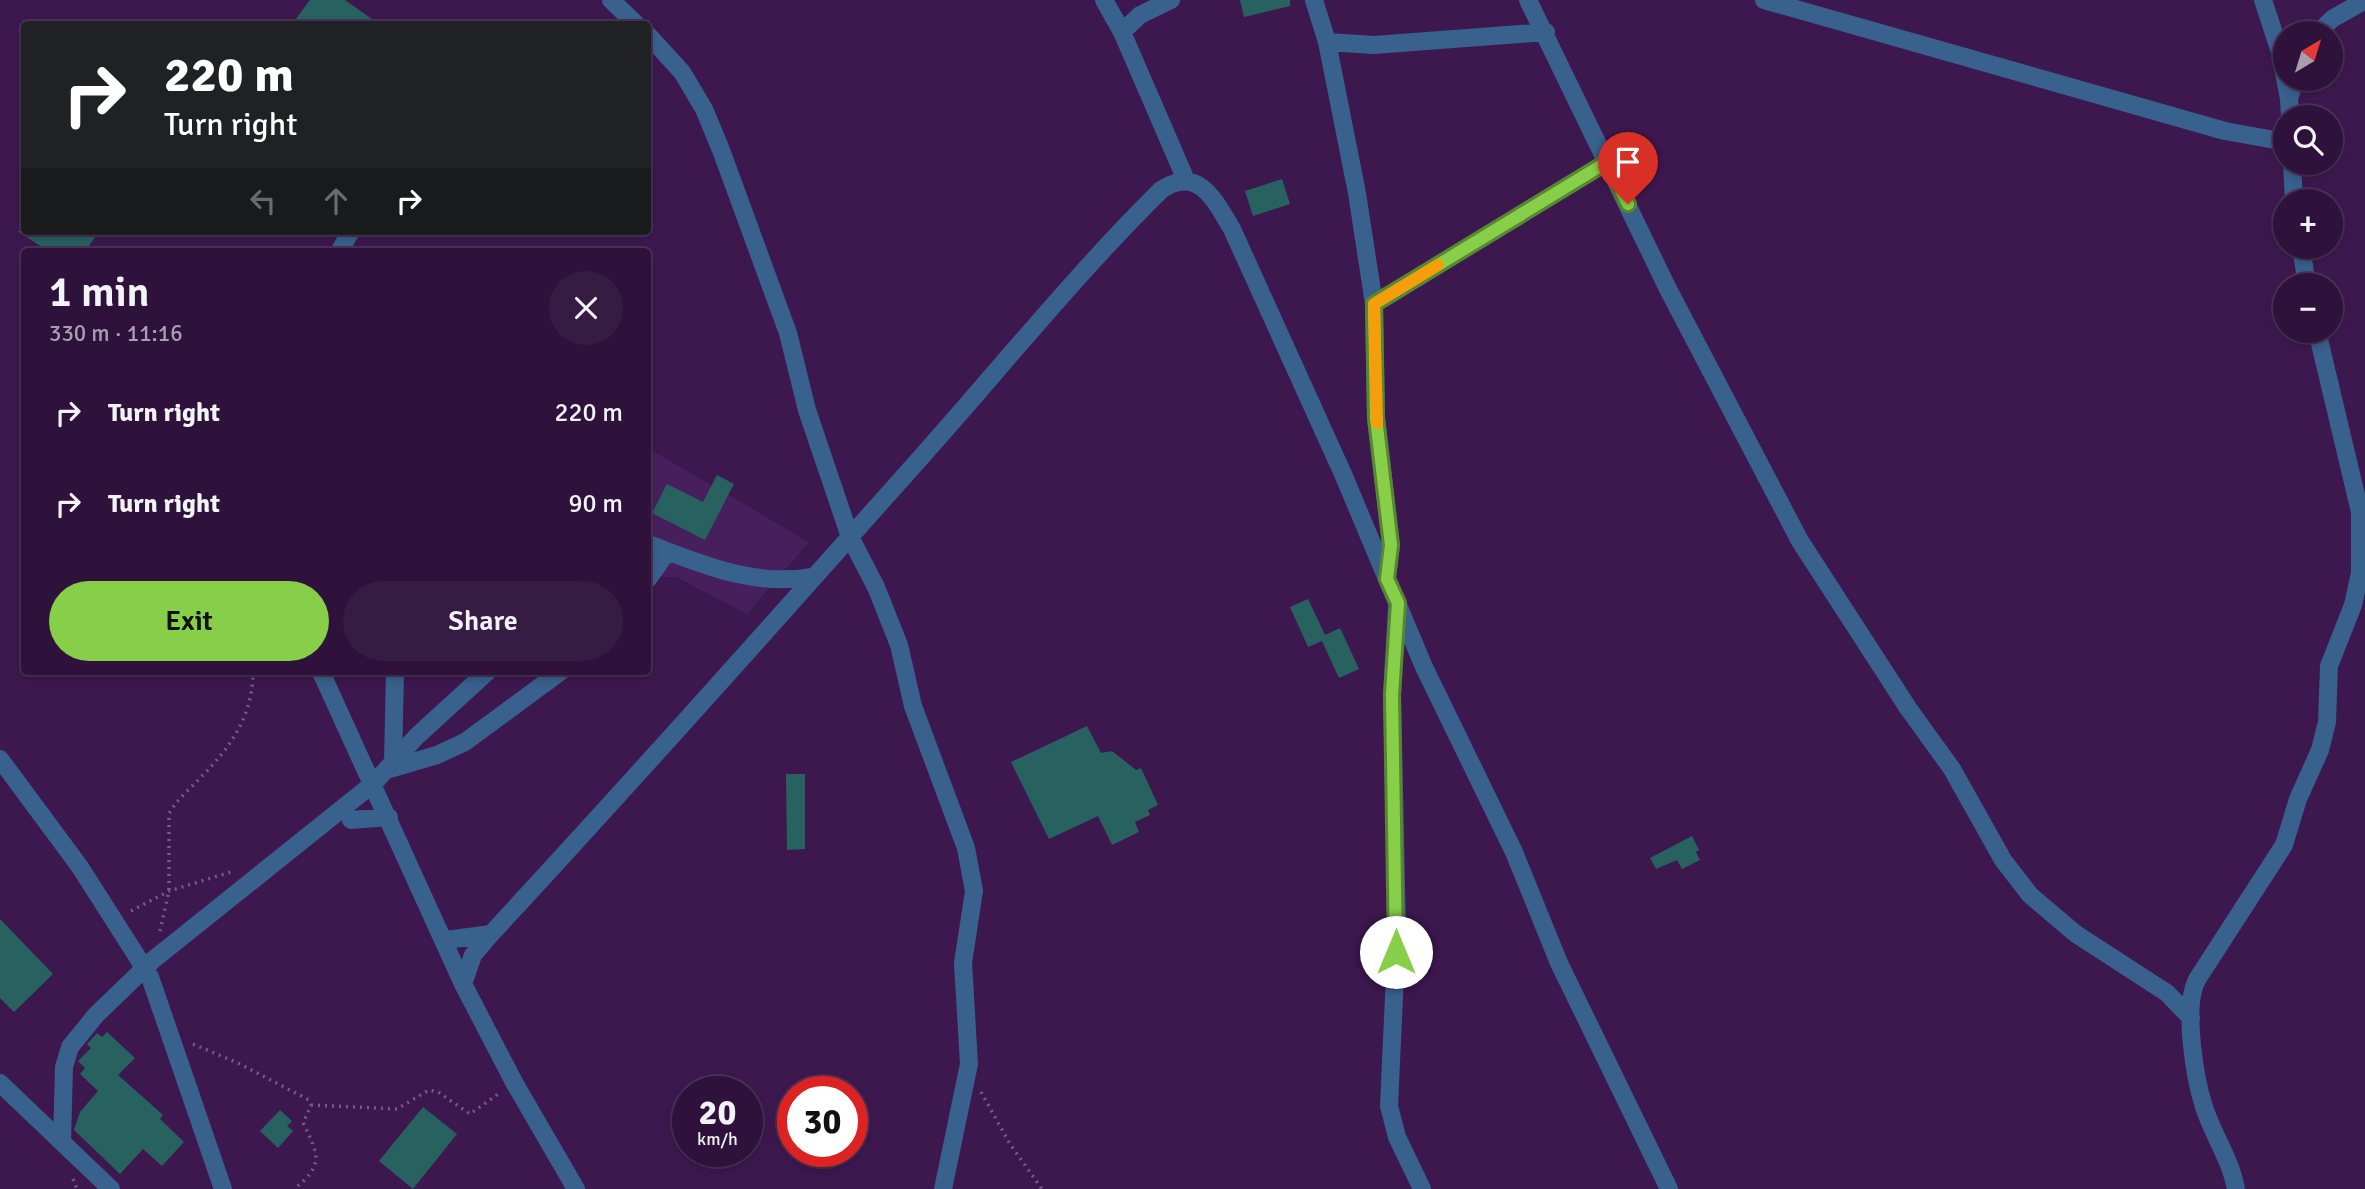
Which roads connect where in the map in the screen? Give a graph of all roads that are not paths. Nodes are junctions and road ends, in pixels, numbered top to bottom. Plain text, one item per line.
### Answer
1 (611, 0) edge
2 (1104, 0) edge
3 (1171, 0) edge
4 (1314, 0) edge
5 (1528, 0) edge
6 (1764, 0) edge
7 (2263, 0) edge
8 (2365, 0) edge
9 (633, 21) edge
10 (2330, 21) edge
11 (1122, 32) junction
12 (1546, 32) junction
13 (651, 39) edge
14 (1327, 42) junction
15 (2289, 105) edge
16 (2273, 140) edge
17 (1607, 162) junction
18 (1186, 180) junction
19 (1374, 304) junction
20 (2320, 343) edge
21 (850, 537) junction
22 (651, 545) edge
23 (667, 552) junction
24 (651, 575) edge
25 (811, 577) junction
26 (1387, 579) junction
27 (1398, 603) junction
28 (323, 675) edge
29 (395, 675) edge
30 (484, 675) edge
31 (555, 675) edge
32 (0, 759) edge
33 (384, 772) junction
34 (389, 817) junction
35 (351, 820) dead end
36 (491, 934) junction
37 (446, 940) junction
38 (149, 964) junction
39 (463, 984) junction
40 (2191, 1017) junction
41 (0, 1083) edge
42 (62, 1142) junction
43 (111, 1189) edge
44 (223, 1189) edge
45 (576, 1189) edge
46 (943, 1189) edge
47 (1422, 1189) edge
48 (1669, 1189) edge
49 (2236, 1189) edge

1 - 9 street
2 - 11 street
3 - 11 street
4 - 14 street
5 - 12 street
6 - 16 street
7 - 15 street
8 - 10 street
11 - 18 street
12 - 14 street
12 - 17 street
13 - 21 street
14 - 19 street
17 - 19 street
17 - 40 street
18 - 21 street
18 - 26 street
19 - 26 street
20 - 40 street
21 - 25 street
21 - 46 street
22 - 23 street
23 - 24 street
23 - 25 street
25 - 36 street
26 - 27 street
27 - 47 street
27 - 48 street
28 - 33 street
29 - 33 street
30 - 33 street
31 - 33 street
32 - 38 street
33 - 34 street
33 - 38 street
34 - 35 street
34 - 37 street
36 - 37 street
36 - 39 street
37 - 39 street
38 - 42 street
38 - 44 street
39 - 45 street
40 - 49 street
41 - 42 street
42 - 43 street

